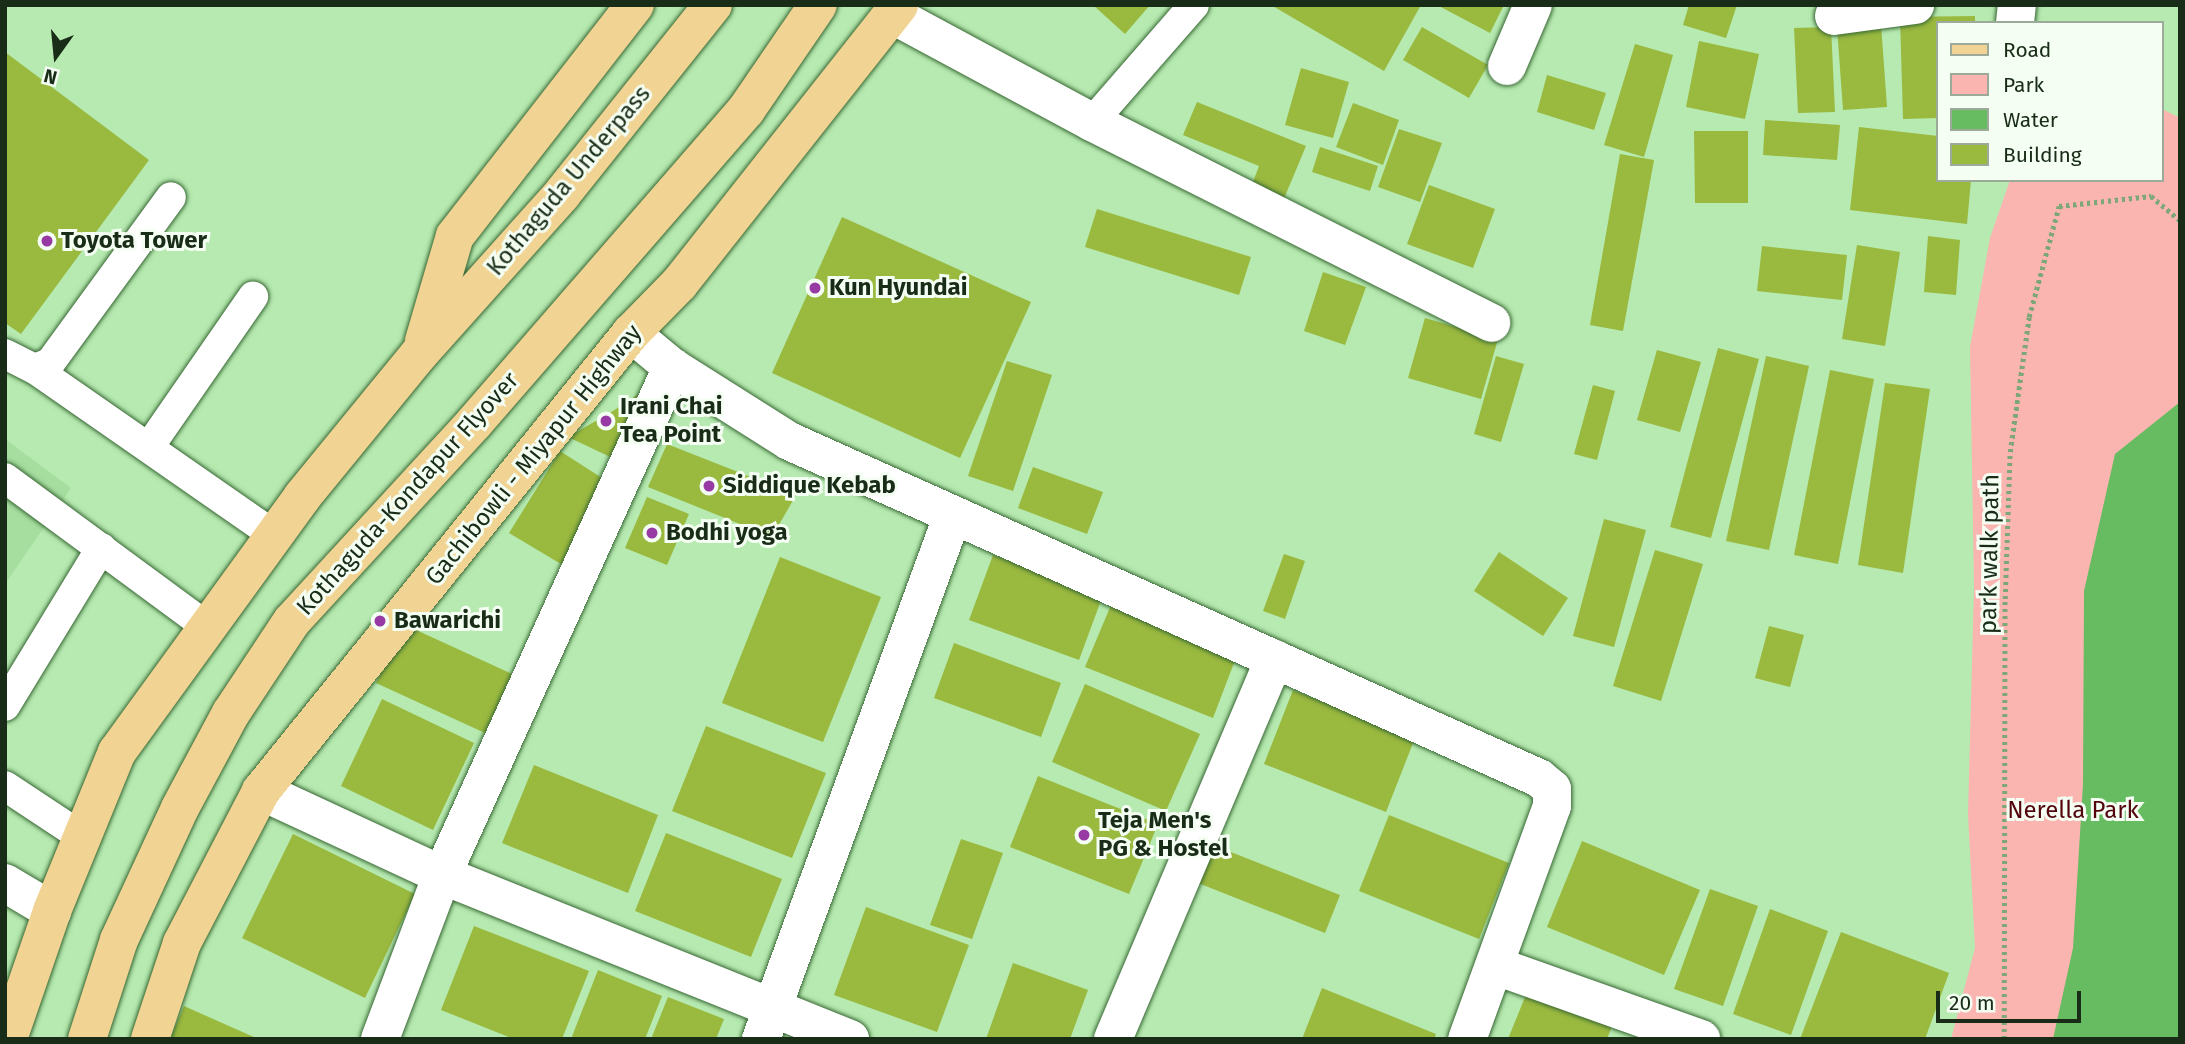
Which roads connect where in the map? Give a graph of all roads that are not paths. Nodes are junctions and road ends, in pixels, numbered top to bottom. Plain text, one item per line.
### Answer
1 (635, 5) edge
2 (713, 5) edge
3 (818, 5) edge
4 (1194, 5) edge
5 (1533, 5) edge
6 (1915, 5) edge
7 (896, 10) edge
8 (1834, 16) dead end
9 (1507, 66) dead end
10 (1092, 122) junction
11 (171, 197) dead end
12 (253, 297) dead end
13 (1491, 323) dead end
14 (631, 333) junction
15 (420, 353) junction
16 (5, 354) edge
17 (672, 367) junction
18 (35, 369) junction
19 (149, 447) junction
20 (5, 478) edge
21 (952, 517) junction
22 (274, 535) junction
23 (102, 548) junction
24 (207, 627) junction
25 (1274, 659) junction
26 (5, 706) edge
27 (5, 786) edge
28 (261, 791) junction
29 (82, 837) junction
30 (442, 876) junction
31 (5, 883) edge
32 (52, 911) junction
33 (1496, 966) junction
34 (768, 1023) edge
35 (8, 1039) edge
36 (87, 1039) edge
37 (150, 1039) edge
38 (380, 1039) edge
39 (850, 1039) edge
40 (1113, 1039) edge
41 (1467, 1039) edge
42 (1701, 1039) edge

1 - 15 main road
2 - 15 main road, Kothaguda Underpass
3 - 36 main road, Kothaguda-Kondapur Flyover
4 - 10 lane
5 - 9 street
6 - 8 street
7 - 10 street
7 - 14 main road, Gachibowli - Miyapur Highway
10 - 13 street
11 - 18 lane
12 - 19 lane
14 - 17 street
14 - 28 main road, Gachibowli - Miyapur Highway
15 - 22 main road
16 - 18 lane
17 - 21 street
17 - 30 street
18 - 19 lane
19 - 22 lane
20 - 23 lane
21 - 25 street
21 - 34 street
22 - 24 main road
23 - 24 lane
23 - 26 lane
24 - 29 main road
25 - 33 street
25 - 40 street
27 - 29 lane
28 - 30 street
28 - 37 main road, Gachibowli - Miyapur Highway
29 - 32 main road
30 - 34 street
30 - 38 street
31 - 32 street
32 - 35 main road
33 - 41 street
33 - 42 street
34 - 39 street

